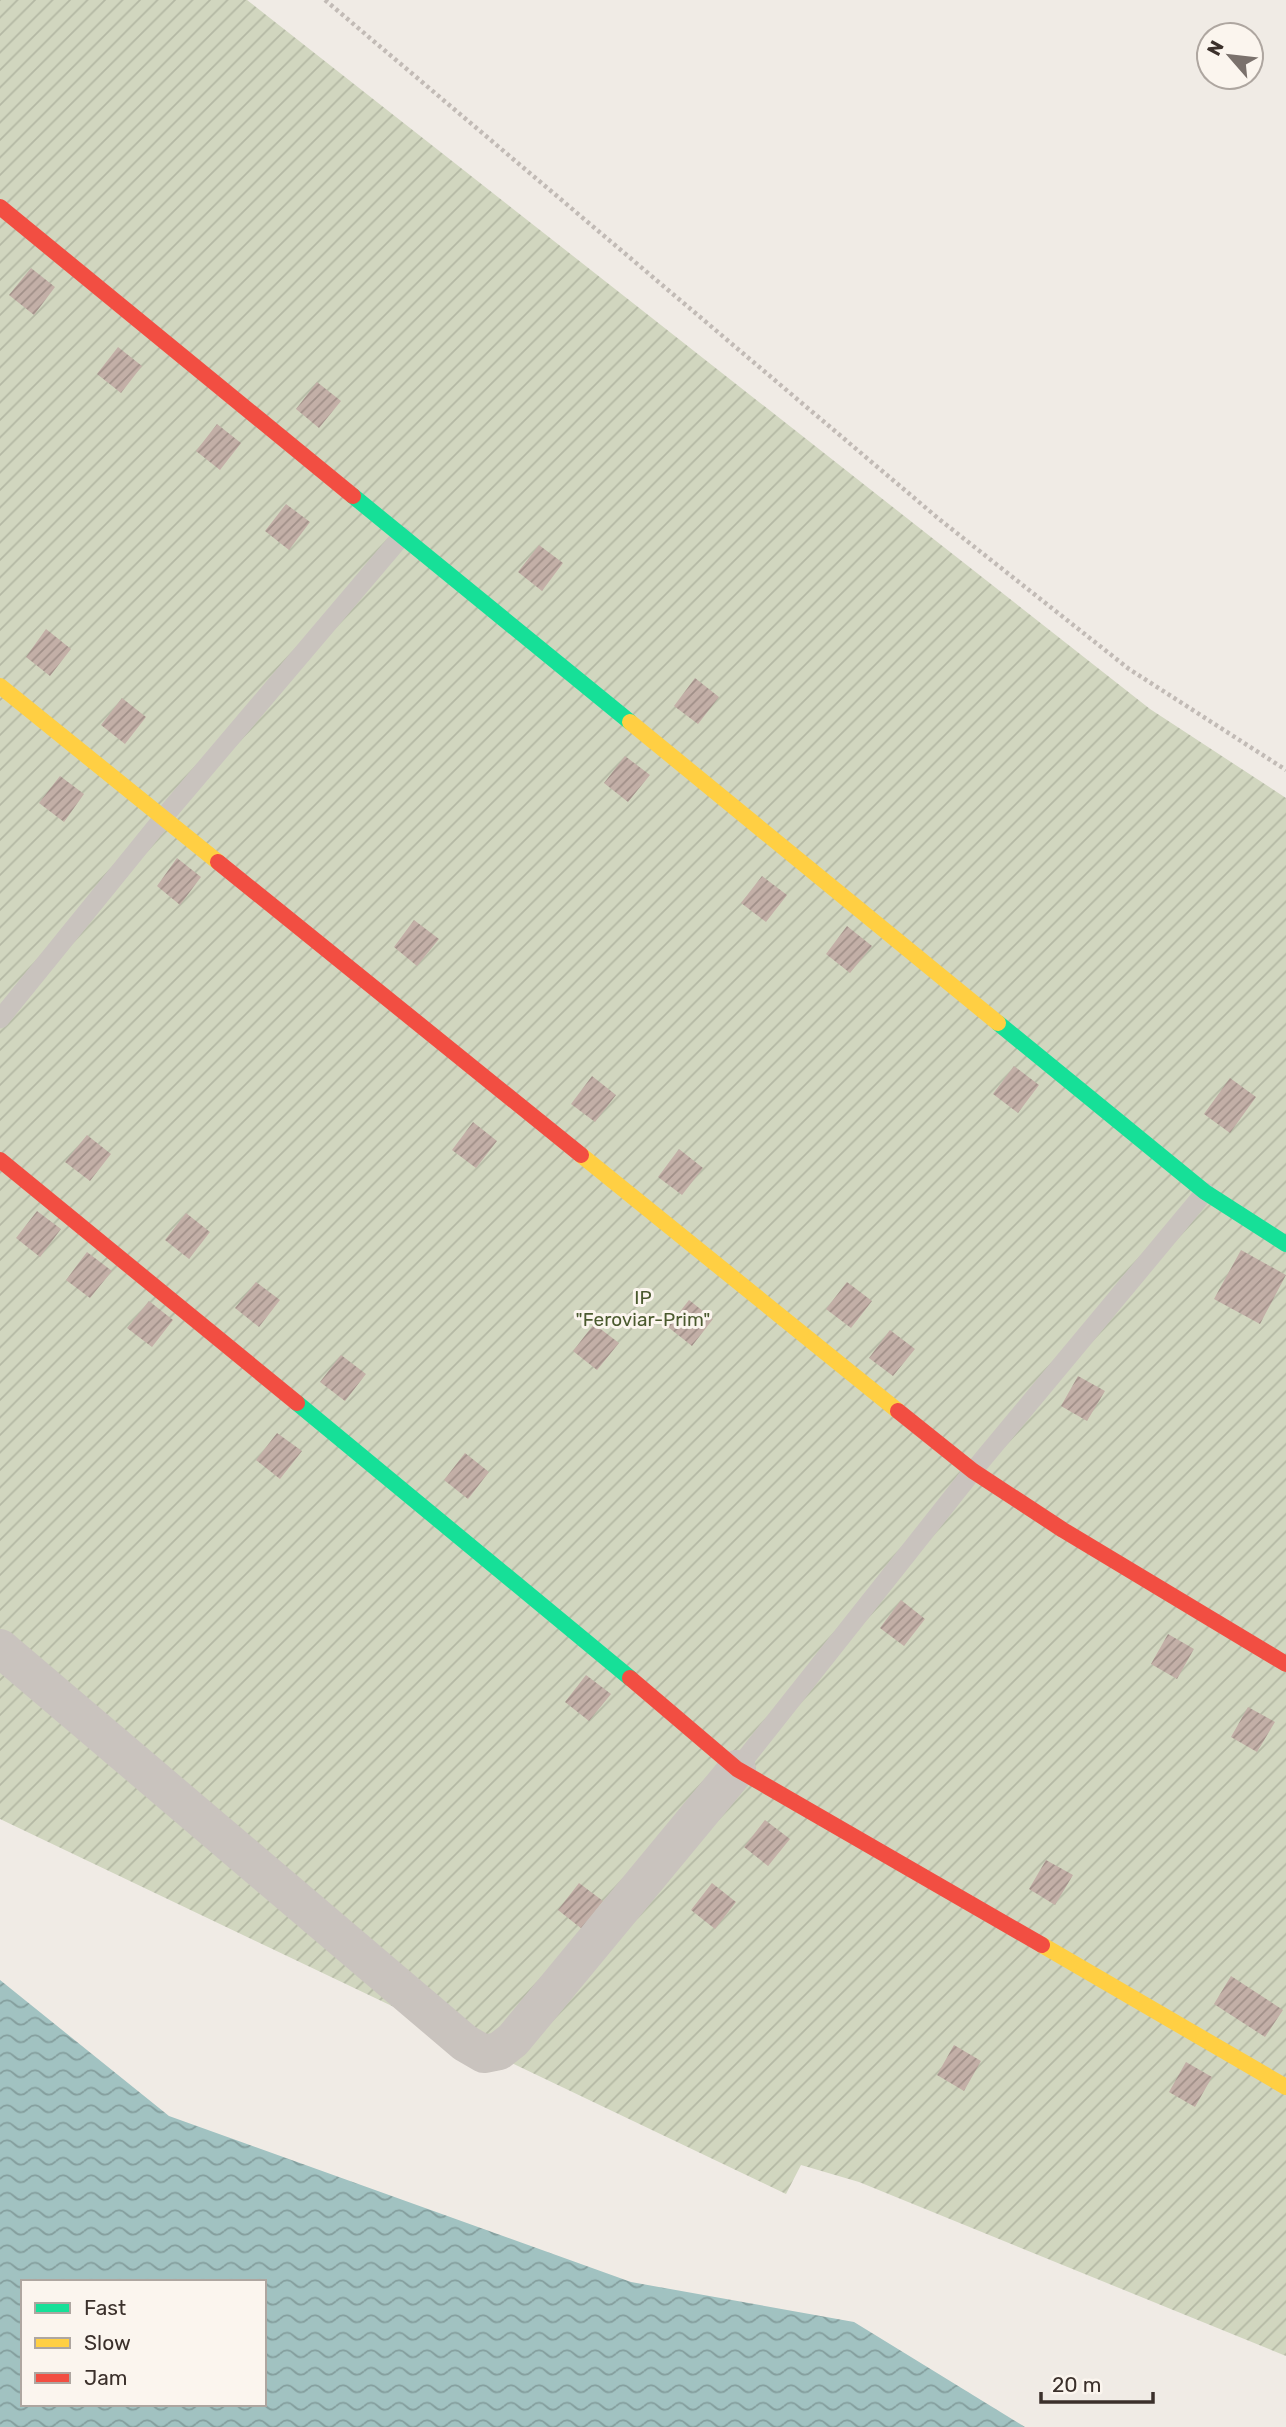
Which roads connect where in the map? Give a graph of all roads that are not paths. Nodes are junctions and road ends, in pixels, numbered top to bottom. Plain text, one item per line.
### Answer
1 (0, 207) edge
2 (402, 536) junction
3 (0, 686) edge
4 (163, 818) junction
5 (0, 1019) edge
6 (0, 1160) edge
7 (1205, 1192) junction
8 (1286, 1244) edge
9 (973, 1471) junction
10 (0, 1648) edge
11 (1286, 1664) edge
12 (737, 1769) junction
13 (1286, 2087) edge

1 - 2 street
2 - 4 lane
2 - 7 street
3 - 4 street
4 - 5 lane
4 - 9 street
6 - 12 street
7 - 8 street
7 - 9 lane
9 - 11 street
9 - 12 lane
10 - 12 street
12 - 13 street

